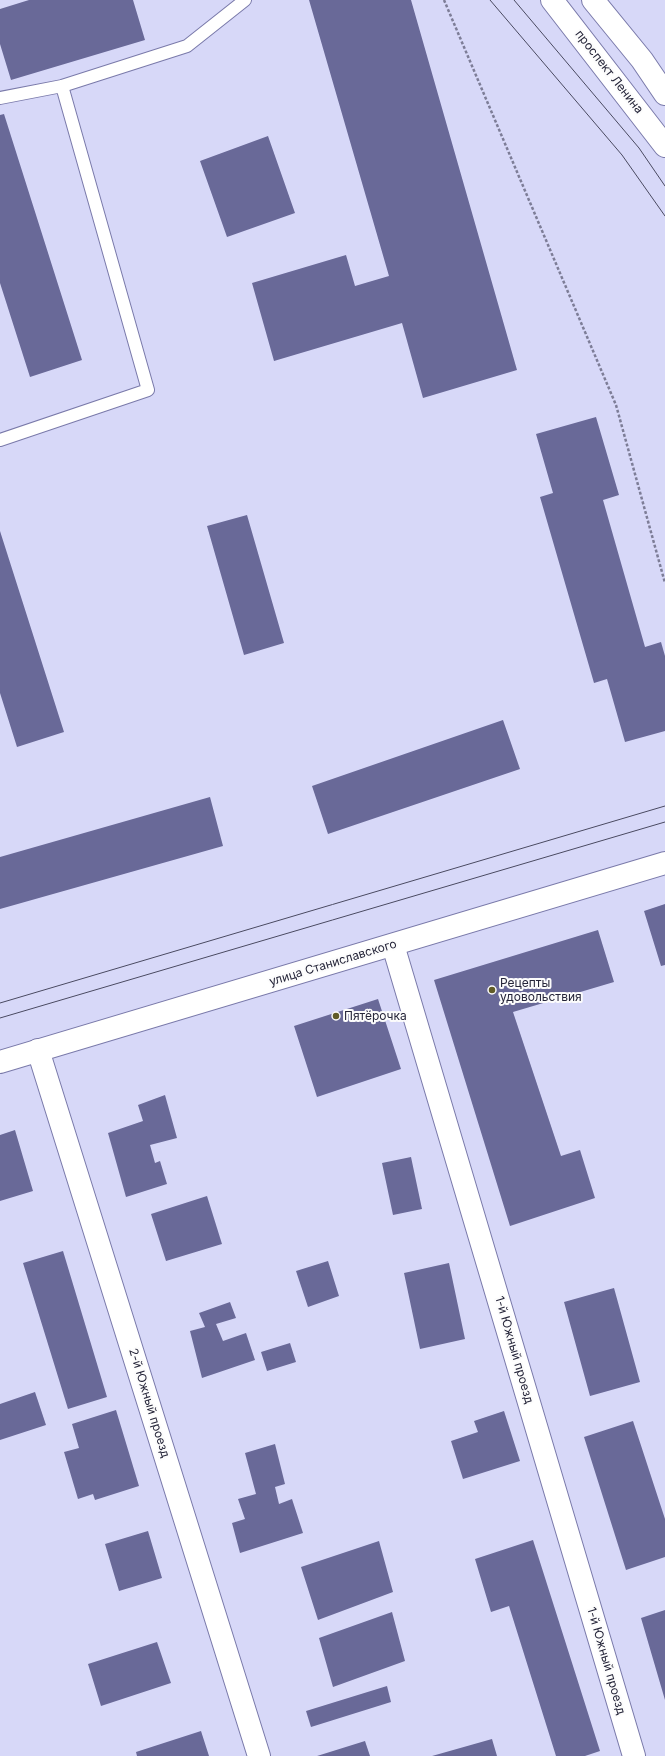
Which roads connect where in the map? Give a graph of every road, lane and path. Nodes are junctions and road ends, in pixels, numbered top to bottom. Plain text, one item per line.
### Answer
1 (245, 0) edge
2 (444, 0) edge
3 (552, 0) edge
4 (592, 0) edge
5 (62, 86) junction
6 (665, 94) edge
7 (0, 98) edge
8 (665, 146) edge
9 (0, 440) edge
10 (665, 583) edge
11 (665, 863) edge
12 (393, 945) junction
13 (38, 1050) junction
14 (0, 1062) edge
15 (259, 1756) edge
16 (634, 1756) edge

1 - 5 lane
2 - 10 path
3 - 8 street, проспект Ленина
4 - 6 street
5 - 7 lane
5 - 9 lane
11 - 12 street, улица Станиславского
12 - 13 street, улица Станиславского
12 - 16 street, 1-й Южный проезд
13 - 14 street, улица Станиславского
13 - 15 street, 2-й Южный проезд

